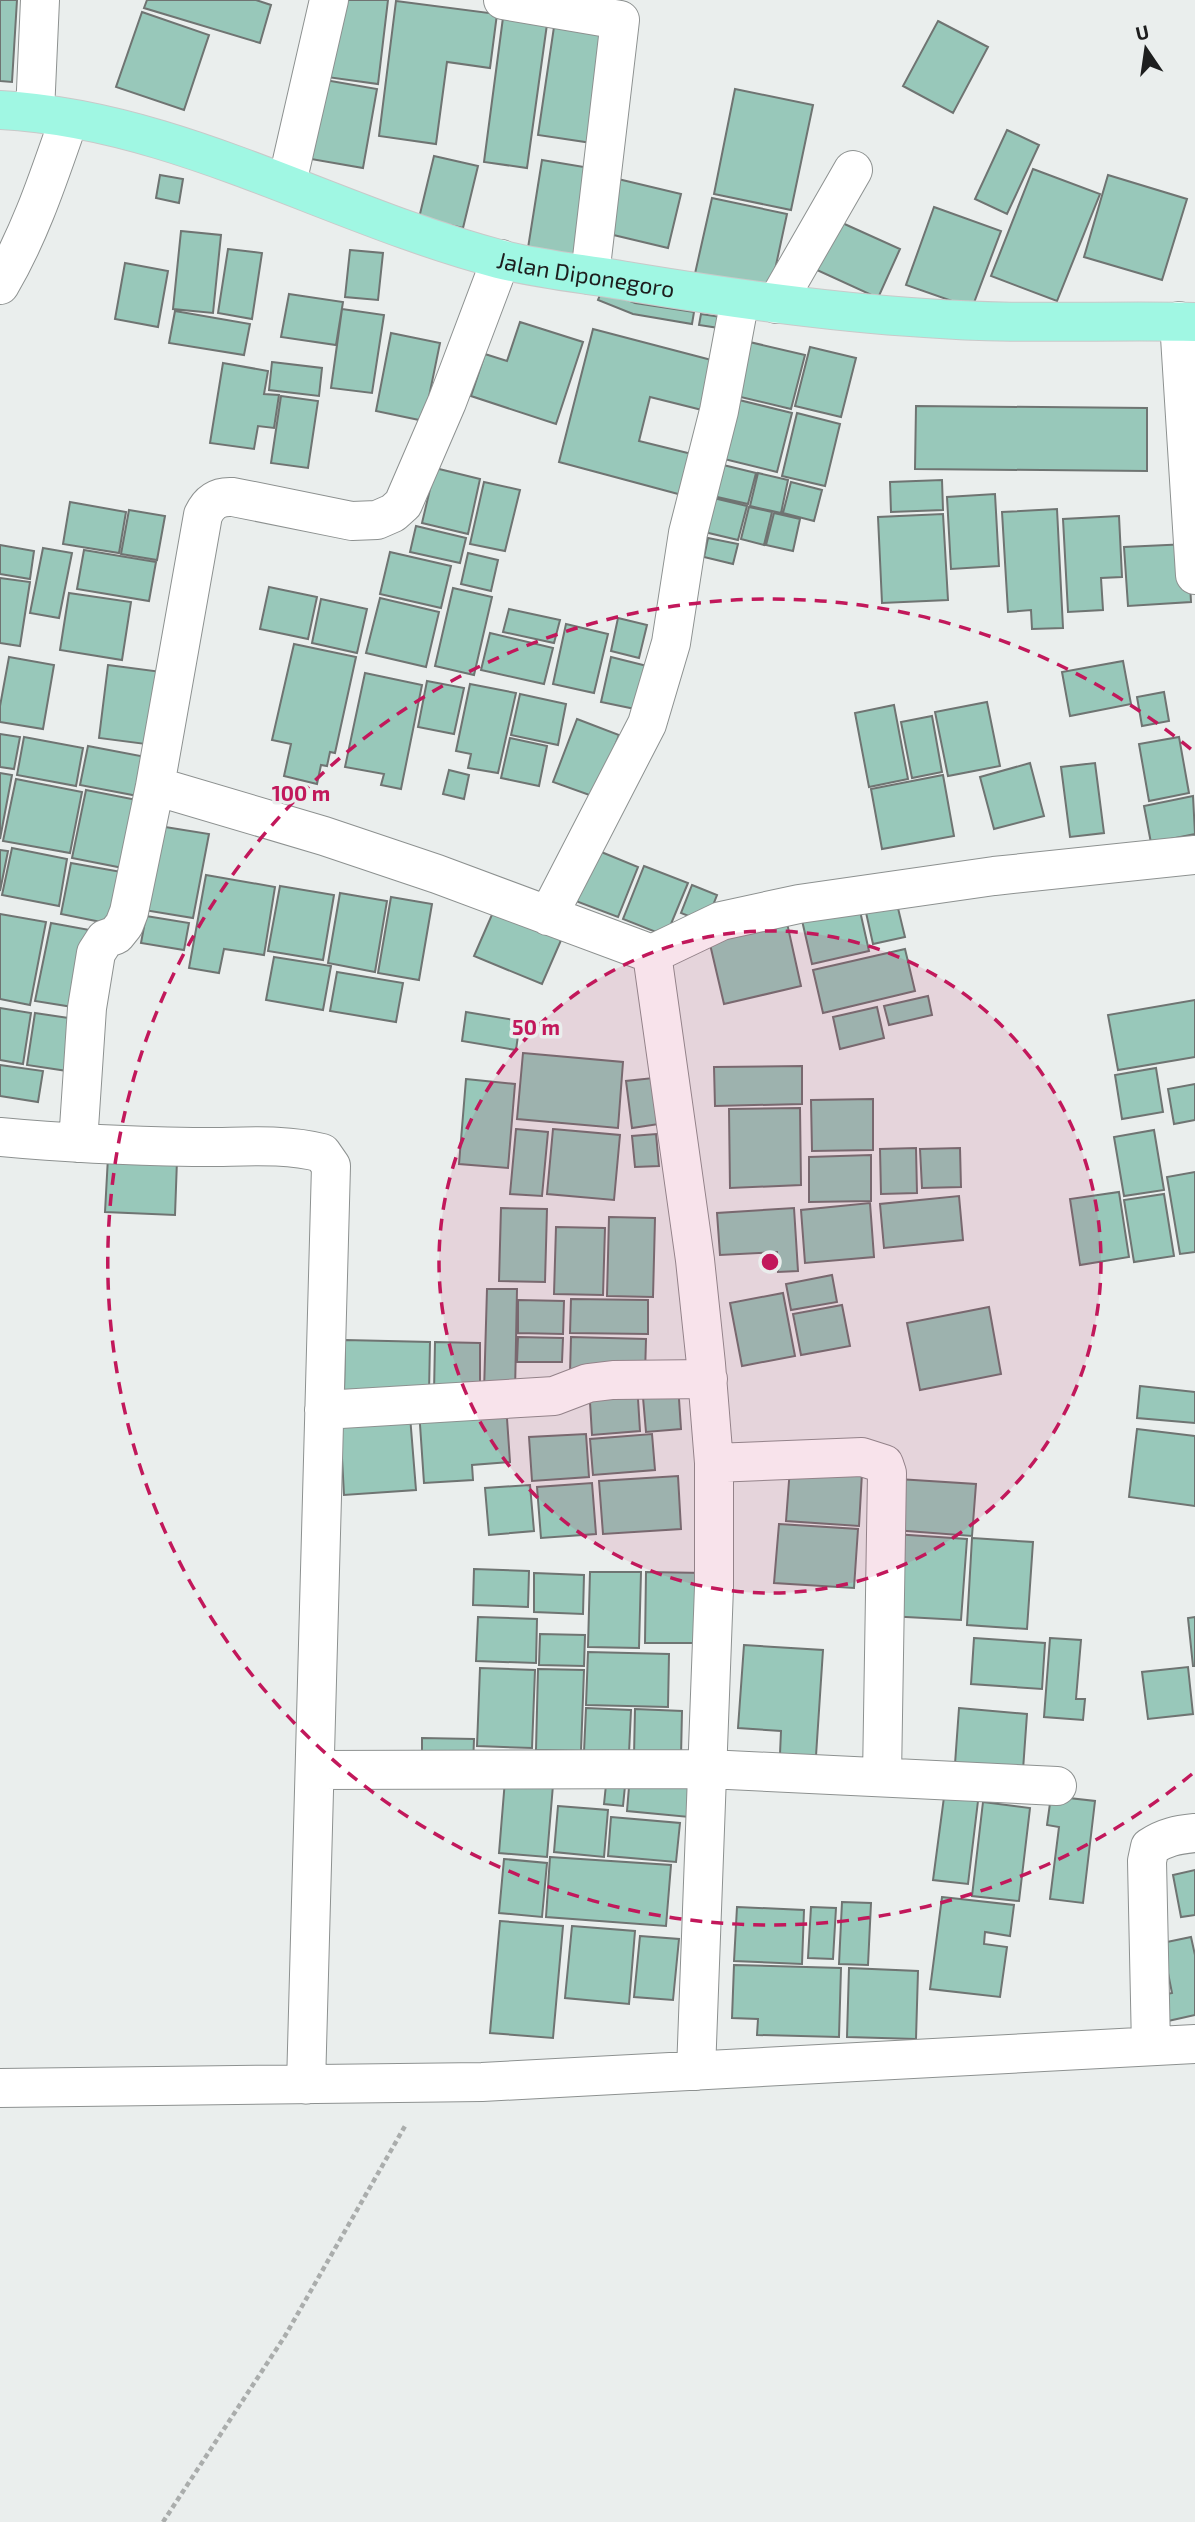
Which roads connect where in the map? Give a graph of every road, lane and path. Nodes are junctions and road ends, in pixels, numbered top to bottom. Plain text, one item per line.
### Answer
1 (40, 0) edge
2 (329, 0) edge
3 (503, 0) edge
4 (35, 114) edge
5 (853, 170) dead end
6 (287, 183) junction
7 (501, 259) junction
8 (590, 275) junction
9 (0, 285) edge
10 (758, 301) junction
11 (1187, 322) edge
12 (1195, 575) edge
13 (155, 786) junction
14 (1195, 855) edge
15 (548, 916) junction
16 (652, 954) junction
17 (0, 1137) edge
18 (78, 1143) junction
19 (708, 1379) junction
20 (324, 1410) junction
21 (714, 1463) junction
22 (708, 1769) junction
23 (315, 1770) junction
24 (882, 1777) junction
25 (1057, 1786) dead end
26 (1195, 1833) edge
27 (1195, 2044) edge
28 (1151, 2046) junction
29 (696, 2071) junction
30 (429, 2083) junction
31 (306, 2085) junction
32 (0, 2088) edge
33 (163, 2522) edge

1 - 4 street
2 - 6 street
3 - 8 street
4 - 6 main road, Jalan Diponegoro
4 - 9 street
5 - 10 street
6 - 7 main road, Jalan Diponegoro
7 - 8 main road, Jalan Diponegoro
7 - 13 street
8 - 10 main road, Jalan Diponegoro
10 - 11 main road, Jalan Diponegoro
10 - 15 street
11 - 12 street
13 - 15 street
13 - 18 street
14 - 16 street
15 - 16 street
16 - 19 street
17 - 18 street
18 - 20 street
19 - 20 street
19 - 21 street
20 - 23 street
21 - 22 street
21 - 24 street
22 - 23 street
22 - 24 street
22 - 29 street
23 - 31 street
24 - 25 street
26 - 28 street
27 - 28 street
28 - 29 street
29 - 30 street
30 - 31 street
30 - 33 path
31 - 32 street

